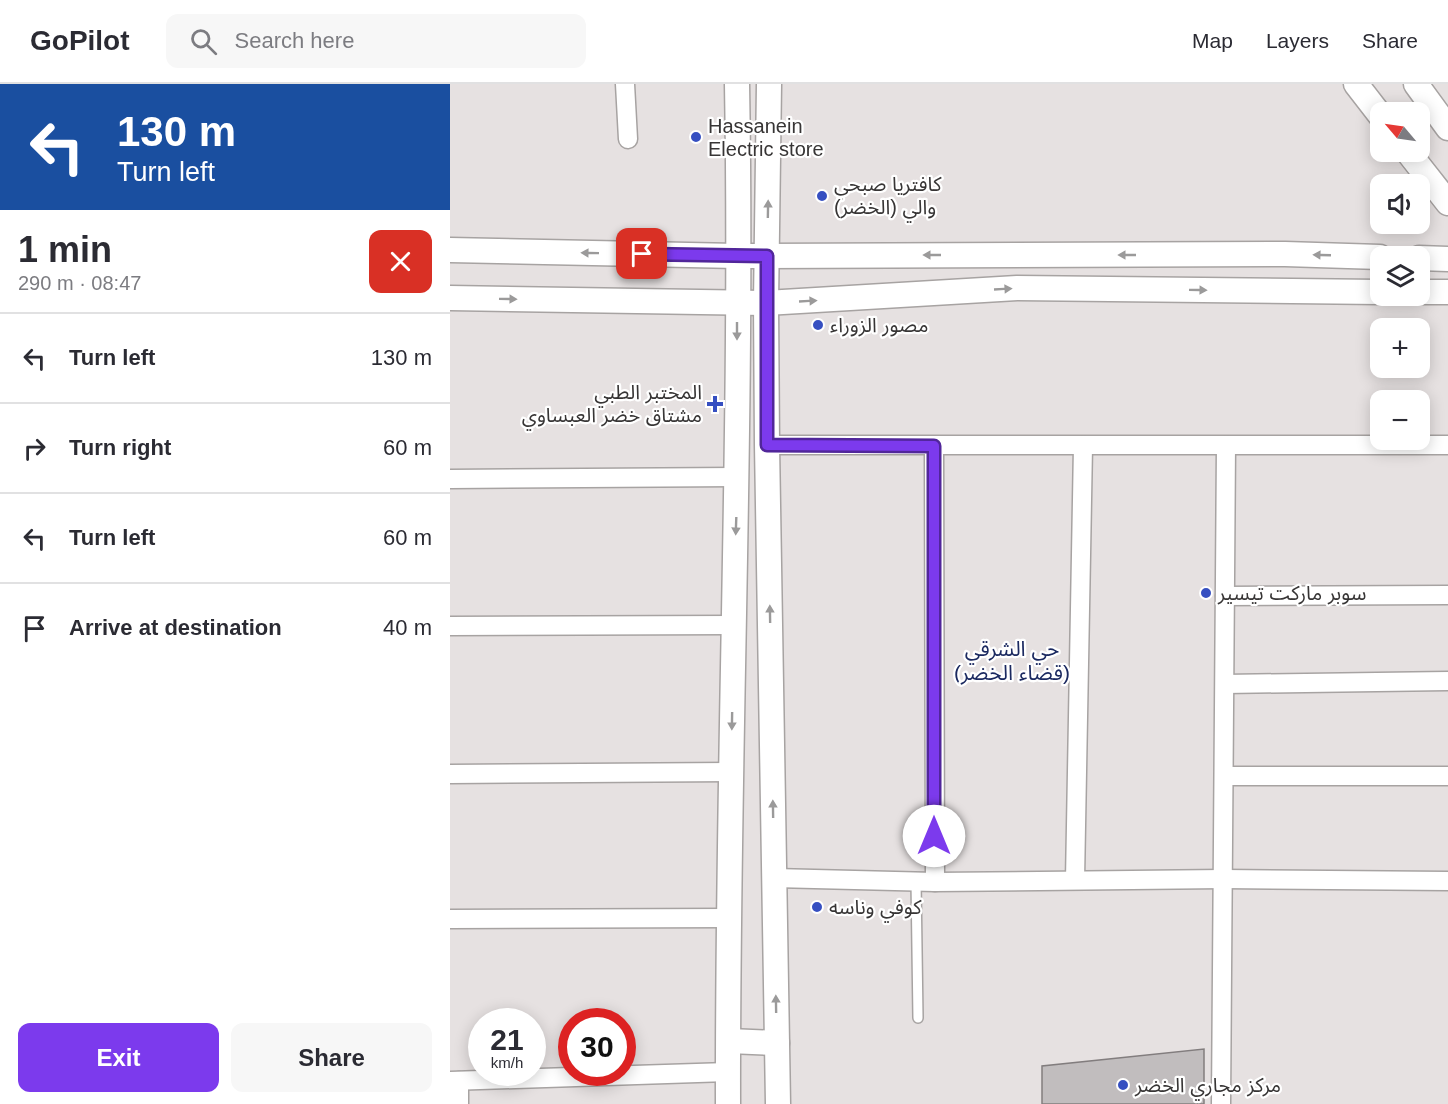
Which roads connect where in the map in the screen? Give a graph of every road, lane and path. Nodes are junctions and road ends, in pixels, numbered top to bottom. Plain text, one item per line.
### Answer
1 (625, 84) edge
2 (737, 84) edge
3 (769, 84) edge
4 (1356, 84) edge
5 (1416, 84) edge
6 (1370, 102) edge
7 (1448, 128) edge
8 (628, 139) dead end
9 (1416, 162) edge
10 (1448, 203) edge
11 (450, 250) edge
12 (737, 256) junction
13 (767, 256) junction
14 (1370, 257) edge
15 (1430, 258) edge
16 (1448, 259) edge
17 (1370, 292) edge
18 (1430, 292) edge
19 (1448, 292) edge
20 (450, 298) edge
21 (737, 303) junction
22 (766, 303) junction
23 (767, 445) junction
24 (1448, 445) edge
25 (934, 446) junction
26 (1083, 446) junction
27 (1226, 446) junction
28 (737, 477) junction
29 (450, 479) edge
30 (1448, 595) edge
31 (1225, 596) junction
32 (733, 625) junction
33 (450, 626) edge
34 (1448, 681) edge
35 (1225, 684) junction
36 (732, 772) junction
37 (450, 774) edge
38 (1224, 776) junction
39 (1448, 776) edge
40 (774, 878) junction
41 (1224, 879) junction
42 (1075, 880) junction
43 (916, 881) junction
44 (1448, 881) edge
45 (935, 882) junction
46 (730, 918) junction
47 (450, 919) edge
48 (918, 1018) dead end
49 (729, 1041) junction
50 (777, 1043) junction
51 (728, 1072) junction
52 (455, 1081) edge
53 (459, 1104) edge
54 (728, 1104) edge
55 (778, 1104) edge
56 (1221, 1104) edge

1 - 8 street
2 - 12 main road
13 -> 3 main road
4 - 6 main road
5 - 7 main road
9 - 10 main road
12 -> 11 main road
12 - 13 main road
12 - 21 main road
14 -> 13 main road
13 - 22 main road
15 - 16 main road
22 -> 17 main road
18 - 19 main road
20 -> 21 main road
21 - 22 main road
21 -> 28 main road
22 - 23 main road
23 - 25 street
40 -> 23 main road
24 - 27 street
25 - 26 street
25 - 45 street
26 - 27 street
26 - 42 street
27 - 31 street
28 - 29 street
28 -> 32 main road
30 - 31 street
31 - 35 street
32 - 33 street
32 -> 36 main road
34 - 35 street
35 - 38 street
36 - 37 street
36 - 46 main road
38 - 39 street
38 - 41 street
40 - 43 street
50 -> 40 main road
41 - 42 street
41 - 44 street
41 - 56 street
42 - 45 street
43 - 45 street
43 - 48 lane
46 - 47 street
46 - 49 main road
49 - 50 main road
49 - 51 main road
50 - 55 main road
51 - 52 street
51 - 54 main road
52 - 53 street

